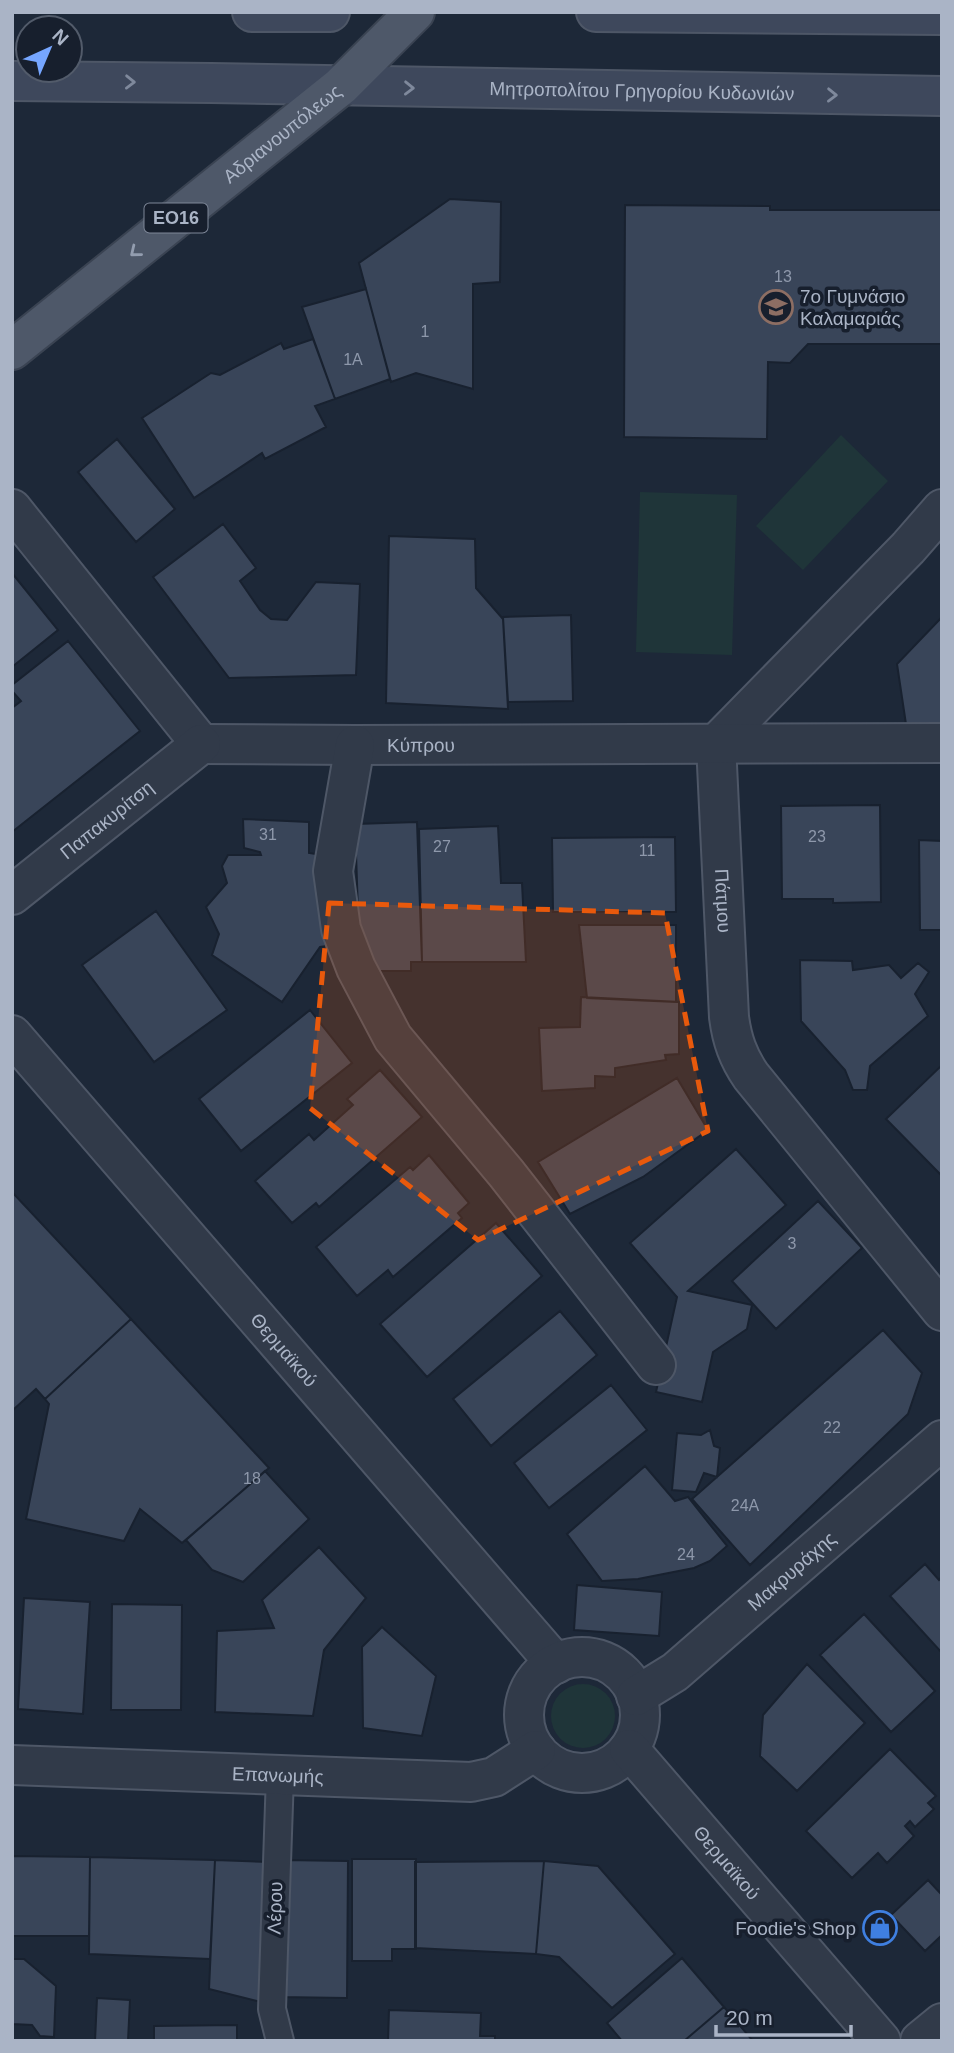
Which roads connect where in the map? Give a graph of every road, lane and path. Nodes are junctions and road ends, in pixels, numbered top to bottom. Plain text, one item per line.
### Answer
1 (252, 12) edge
2 (330, 12) edge
3 (415, 12) edge
4 (596, 12) edge
5 (942, 15) edge
6 (12, 81) edge
7 (341, 86) junction
8 (942, 96) edge
9 (12, 351) edge
10 (12, 509) edge
11 (942, 509) edge
12 (942, 743) edge
13 (201, 744) junction
14 (716, 744) junction
15 (355, 745) junction
16 (12, 895) edge
17 (12, 1035) edge
18 (942, 1311) edge
19 (656, 1365) dead end
20 (942, 1440) edge
21 (556, 1664) junction
22 (636, 1696) junction
23 (629, 1749) junction
24 (536, 1750) junction
25 (12, 1765) edge
26 (280, 1775) junction
27 (942, 2022) edge
28 (281, 2041) edge
29 (881, 2041) edge
30 (920, 2041) edge

1 - 2 main road
3 - 7 main road, Αδριανουπόλεως / ΕΟ16
4 - 5 main road
6 -> 7 main road, Μητροπολίτου Γρηγορίου Κυδωνιών
7 -> 8 main road, Μητροπολίτου Γρηγορίου Κυδωνιών
7 -> 9 main road, Αδριανουπόλεως / ΕΟ16
10 - 13 street
11 - 14 street
12 - 14 street, Κύπρου
13 - 15 street, Κύπρου
13 - 16 street, Παπακυρίτση
14 - 15 street, Κύπρου
14 - 18 street, Πάτμου
15 - 19 street
17 - 21 street, Θερμαϊκού
20 - 22 street, Μακρυράχης
21 - 22 street
21 - 24 street
22 - 23 street
23 - 24 street
23 - 29 street, Θερμαϊκού
24 - 26 street, Επανωμής
25 - 26 street, Επανωμής
26 - 28 lane, Λέρου
27 - 30 street

